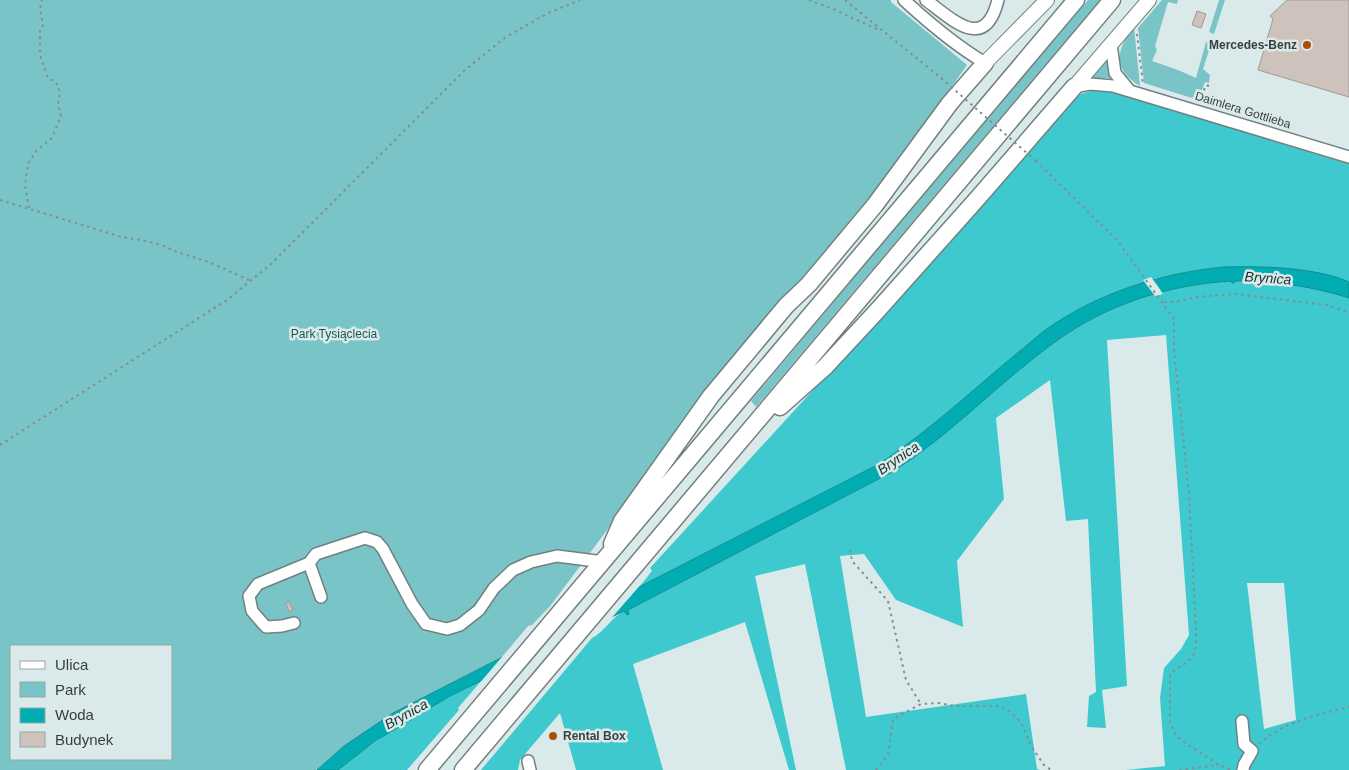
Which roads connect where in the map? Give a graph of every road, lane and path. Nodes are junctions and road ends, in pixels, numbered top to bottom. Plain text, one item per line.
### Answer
1 (42, 0) edge
2 (580, 0) edge
3 (809, 0) edge
4 (845, 0) edge
5 (904, 0) edge
6 (998, 0) edge
7 (1047, 0) edge
8 (1076, 0) edge
9 (1112, 0) edge
10 (1149, 0) edge
11 (931, 1) edge
12 (1136, 27) dead end
13 (881, 31) junction
14 (1111, 44) junction
15 (985, 63) junction
16 (1074, 87) junction
17 (1151, 87) dead end
18 (1212, 87) dead end
19 (1129, 90) junction
20 (1191, 100) dead end
21 (1349, 156) edge
22 (0, 200) edge
23 (29, 208) junction
24 (250, 280) junction
25 (1164, 302) junction
26 (1349, 313) edge
27 (0, 445) edge
28 (732, 451) junction
29 (850, 550) dead end
30 (604, 562) junction
31 (309, 563) junction
32 (322, 597) dead end
33 (294, 623) dead end
34 (921, 704) junction
35 (1349, 707) edge
36 (1242, 722) dead end
37 (1252, 750) junction
38 (1219, 765) junction
39 (427, 770) edge
40 (463, 770) edge
41 (876, 770) edge
42 (1051, 770) edge
43 (1178, 770) edge
44 (1231, 770) edge
45 (1243, 770) edge

1 - 23 path
2 - 24 path
3 - 13 path
4 - 13 path
5 - 15 street
6 - 11 street
7 - 15 main road
8 - 30 highway
9 - 28 highway
10 - 14 main road
12 - 17 path
13 - 25 path, bridge
14 - 16 main road
14 - 19 street
15 - 30 highway
16 - 19 street, Daimlera Gottlieba
16 - 28 highway
18 - 20 path
19 - 21 street, Daimlera Gottlieba
22 - 23 path
23 - 24 path
24 - 27 path
25 - 26 path
25 - 38 path
28 - 40 highway
29 - 34 path
30 - 31 street
30 - 39 highway
31 - 32 street
31 - 33 street
34 - 41 path
34 - 42 path
35 - 37 path
36 - 37 street
37 - 45 street
38 - 43 path
38 - 44 path

